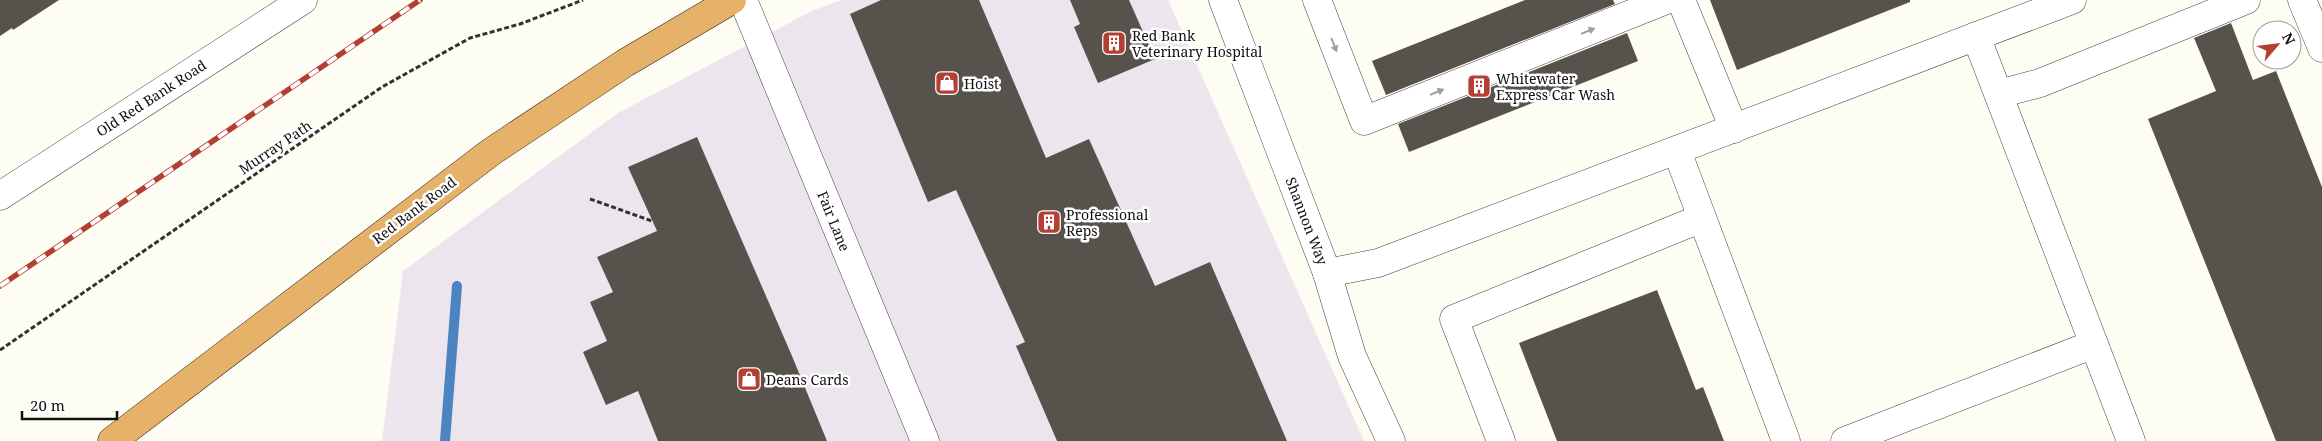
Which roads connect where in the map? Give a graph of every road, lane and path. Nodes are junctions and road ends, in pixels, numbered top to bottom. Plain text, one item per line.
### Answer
1 (303, 0) edge
2 (583, 0) edge
3 (732, 0) edge
4 (743, 0) edge
5 (1223, 0) edge
6 (1317, 0) edge
7 (1666, 0) edge
8 (1681, 0) edge
9 (2072, 0) edge
10 (2246, 0) edge
11 (2302, 0) edge
12 (2021, 9) edge
13 (1976, 36) junction
14 (2322, 48) edge
15 (1999, 94) junction
16 (1734, 129) junction
17 (1677, 151) junction
18 (0, 196) edge
19 (590, 199) dead end
20 (1702, 218) junction
21 (652, 221) dead end
22 (1327, 273) junction
23 (2094, 344) junction
24 (0, 350) edge
25 (112, 441) edge
26 (925, 441) edge
27 (1391, 441) edge
28 (1501, 441) edge
29 (1786, 441) edge
30 (1845, 441) edge
31 (2131, 441) edge

1 - 18 street, Old Red Bank Road
2 - 24 path, Murray Path
3 - 25 highway, Red Bank Road
4 - 26 street, Fair Lane
5 - 22 street, Shannon Way
6 -> 7 street
8 - 16 street
9 - 12 street
10 - 15 street
11 - 14 street
12 - 13 street
13 - 15 street
13 - 16 street
15 - 23 street
16 - 17 street
17 - 20 street
17 - 22 street
19 - 21 path
20 - 28 street
20 - 29 street
22 - 27 street, Shannon Way
23 - 30 street
23 - 31 street

